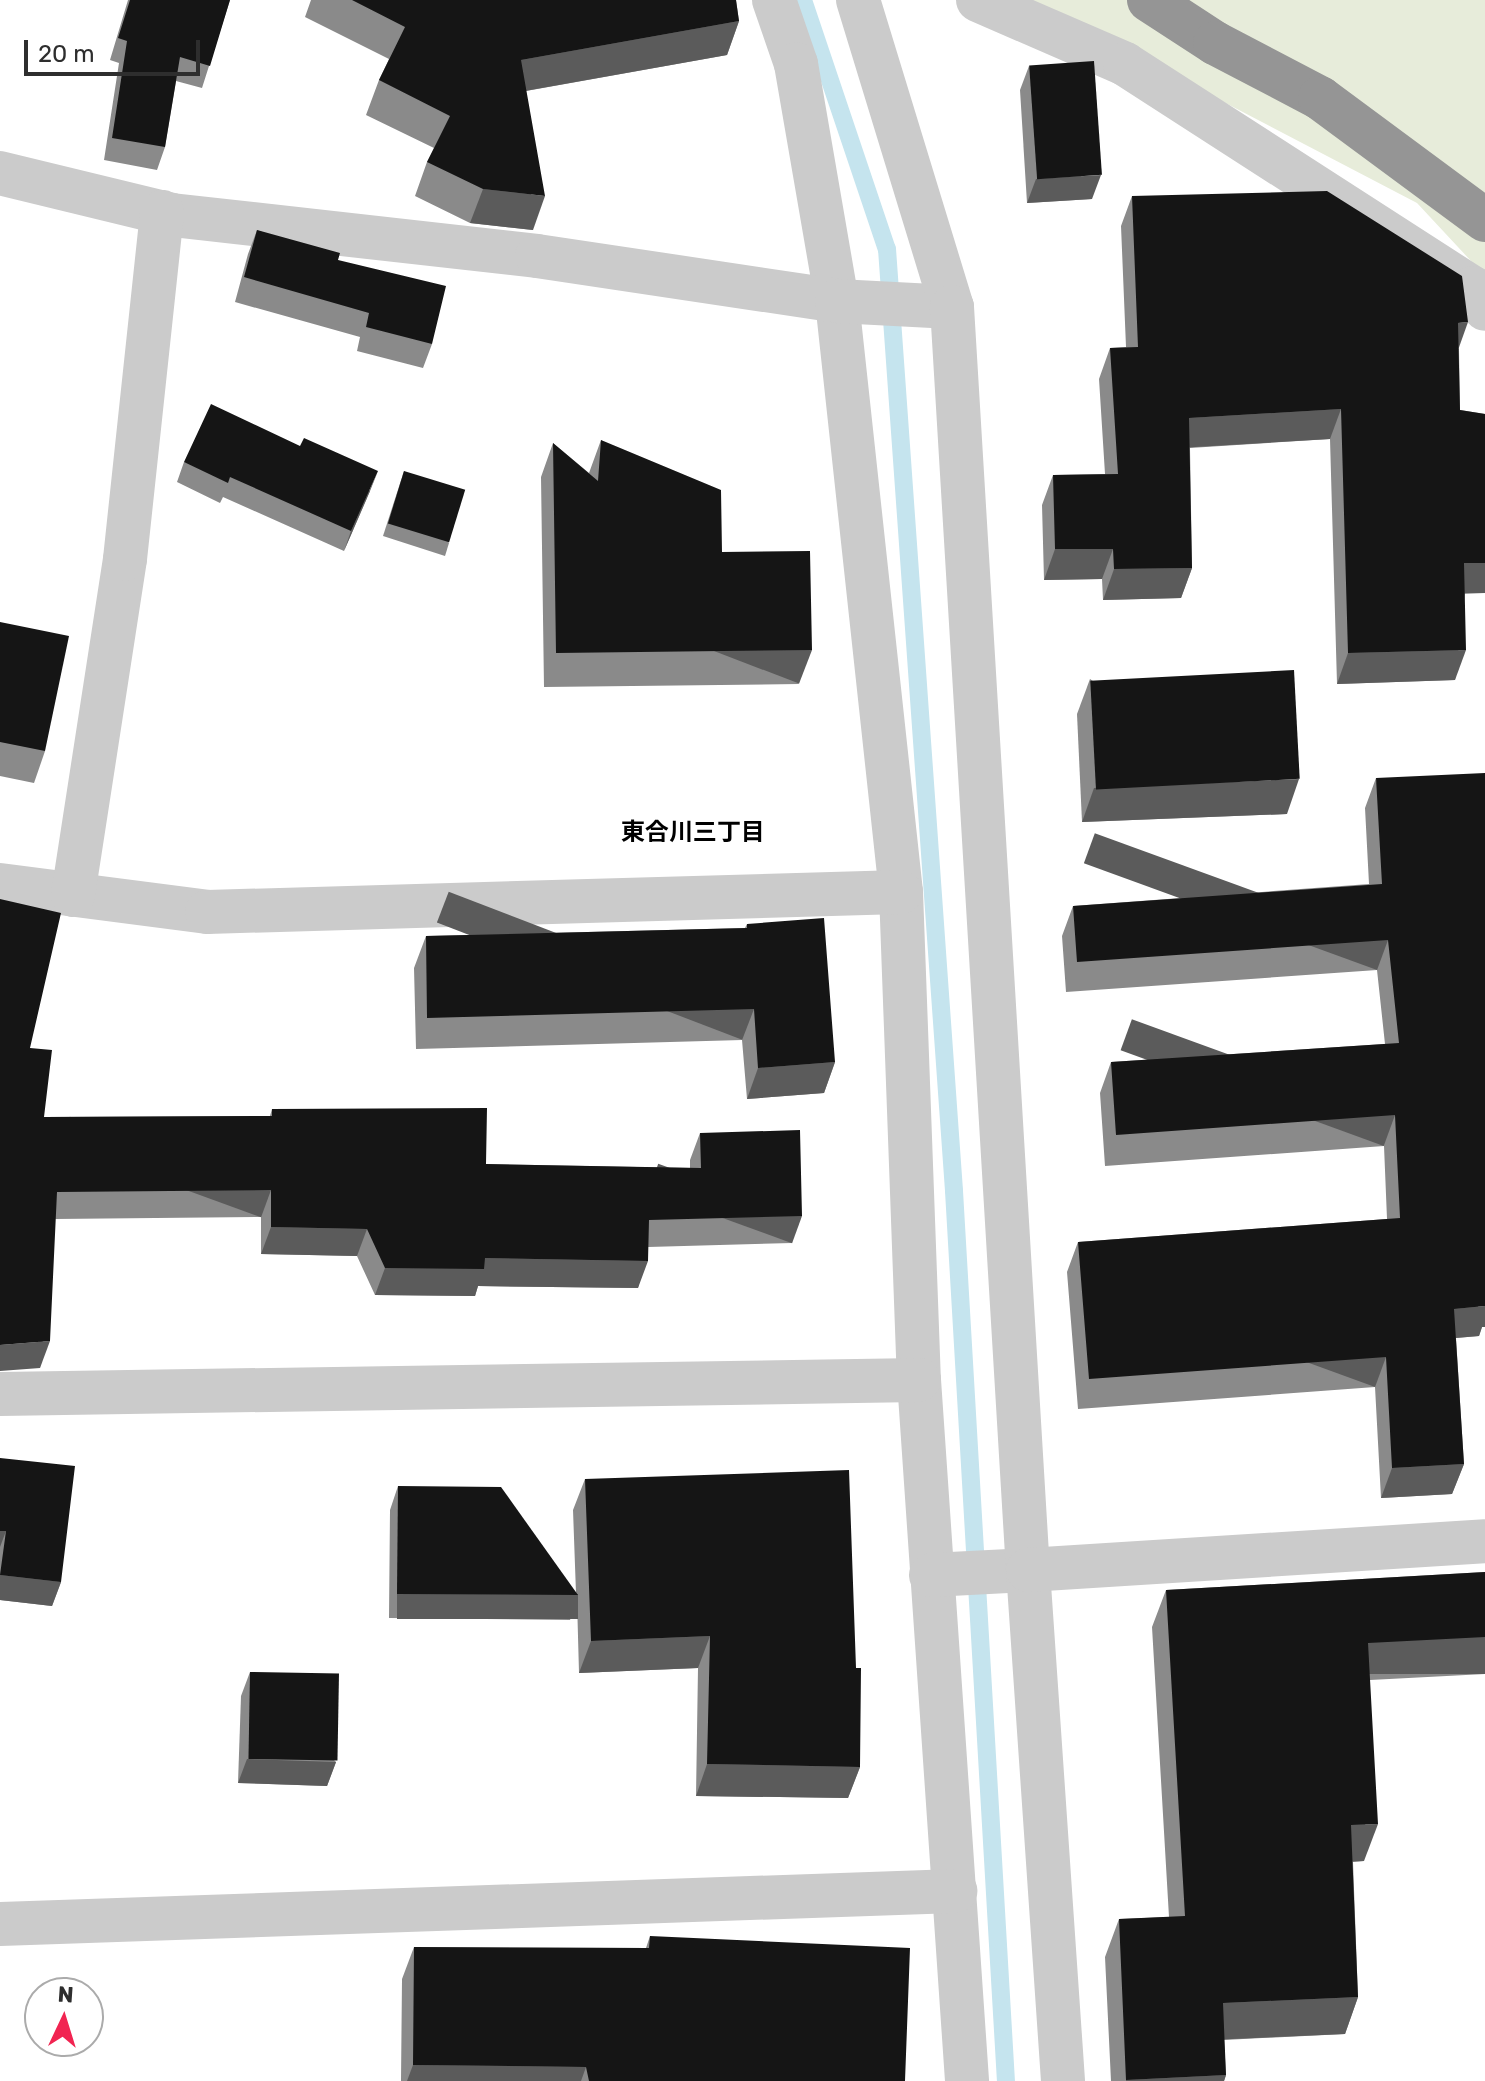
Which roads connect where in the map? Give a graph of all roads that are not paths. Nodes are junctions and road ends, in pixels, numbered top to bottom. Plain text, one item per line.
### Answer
1 (774, 0) edge
2 (858, 0) edge
3 (978, 0) edge
4 (1149, 0) edge
5 (0, 173) edge
6 (162, 212) junction
7 (1485, 220) edge
8 (837, 301) junction
9 (952, 307) junction
10 (1485, 309) edge
11 (0, 885) edge
12 (901, 892) junction
13 (73, 895) junction
14 (919, 1380) junction
15 (0, 1394) edge
16 (1485, 1541) edge
17 (1028, 1570) junction
18 (931, 1575) junction
19 (955, 1891) junction
20 (0, 1924) edge
21 (967, 2081) edge
22 (1063, 2081) edge

1 - 8 street
2 - 9 street
3 - 10 street
4 - 7 highway
5 - 6 street
6 - 8 street
6 - 13 street
8 - 9 street
8 - 12 street
9 - 17 street
11 - 13 street
12 - 13 street
12 - 14 street
14 - 15 street
14 - 18 street
16 - 17 street
17 - 18 street
17 - 22 street
18 - 19 street
19 - 20 street
19 - 21 street

